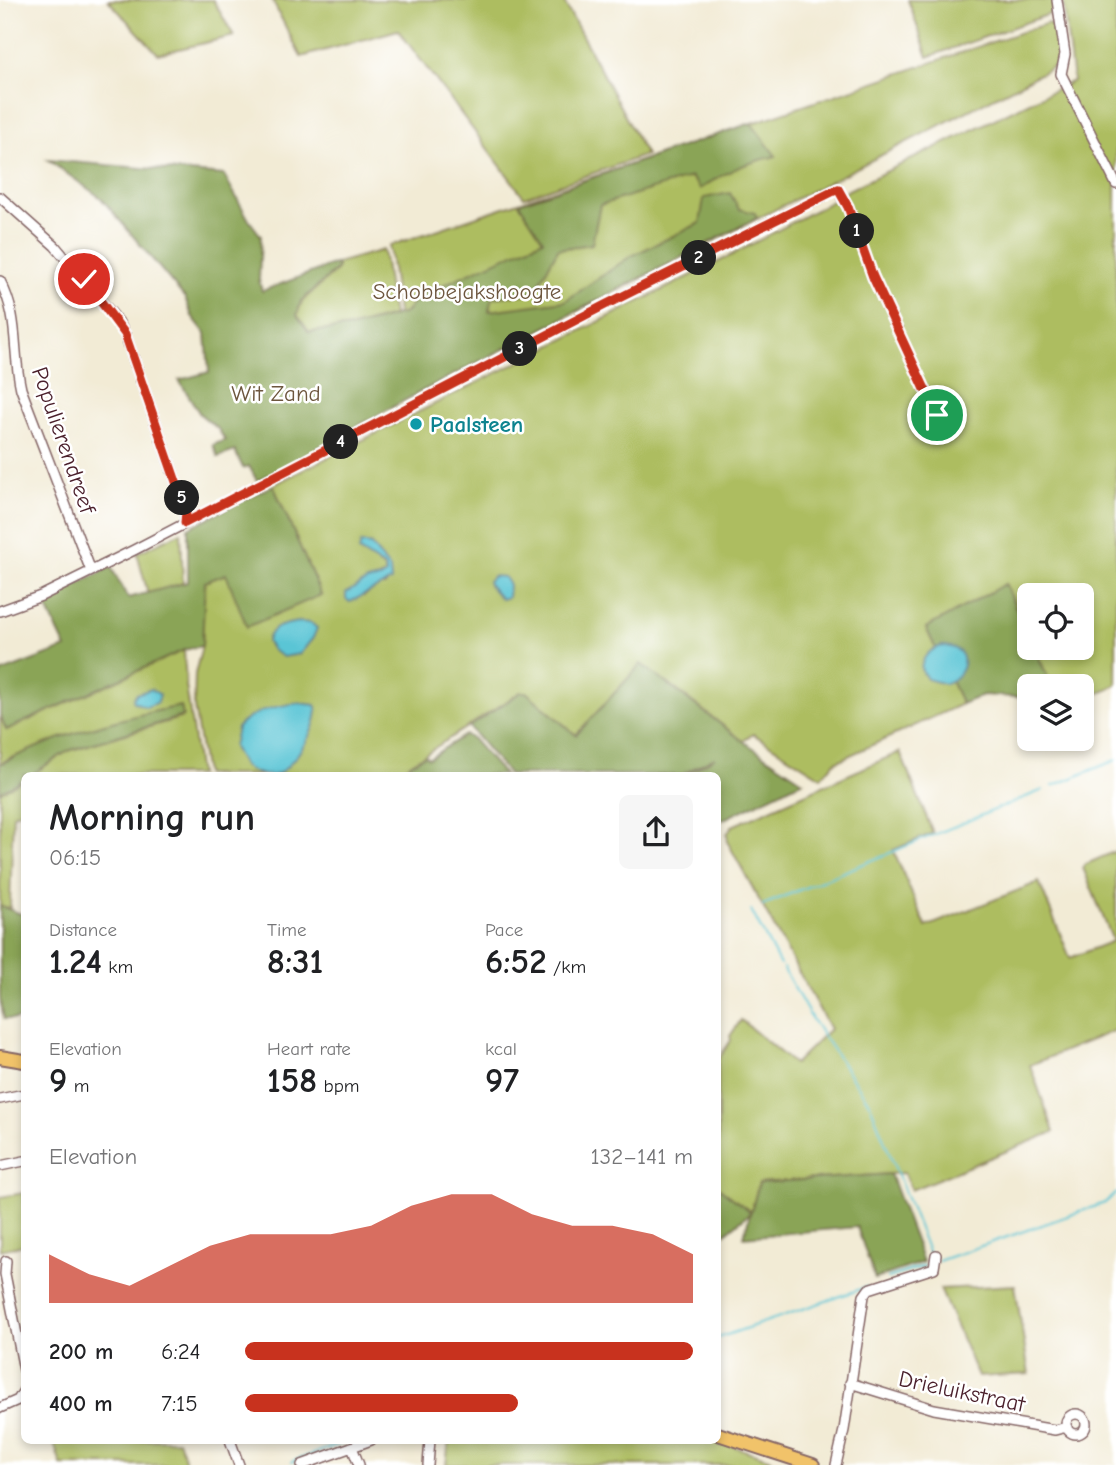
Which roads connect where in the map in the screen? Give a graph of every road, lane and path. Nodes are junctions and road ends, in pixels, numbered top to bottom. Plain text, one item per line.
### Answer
1 (1058, 0) edge
2 (1116, 184) edge
3 (0, 197) edge
4 (0, 281) edge
5 (942, 421) dead end
6 (185, 523) junction
7 (91, 571) junction
8 (0, 611) edge
9 (0, 1057) edge
10 (21, 1060) edge
11 (21, 1095) edge
12 (0, 1099) edge
13 (21, 1162) edge
14 (0, 1166) edge
15 (936, 1255) dead end
16 (6, 1261) dead end
17 (21, 1349) edge
18 (850, 1384) junction
19 (21, 1395) edge
20 (0, 1408) edge
21 (1067, 1427) dead end
22 (721, 1435) edge
23 (231, 1444) edge
24 (360, 1444) edge
25 (430, 1444) edge
26 (352, 1447) junction
27 (239, 1465) edge
28 (302, 1465) edge
29 (359, 1465) edge
30 (428, 1465) edge
31 (813, 1465) edge
32 (836, 1465) edge

1 - 2 street
3 - 6 street
4 - 7 street, Populierendreef
5 - 6 street
6 - 7 street
7 - 8 street
9 - 10 main road
11 - 12 street
13 - 14 street
15 - 18 street
16 - 17 street
18 - 21 street, Drieluikstraat
18 - 32 street
19 - 20 street
22 - 31 main road
23 - 27 street
24 - 26 street
25 - 30 street
26 - 28 street
26 - 29 street

